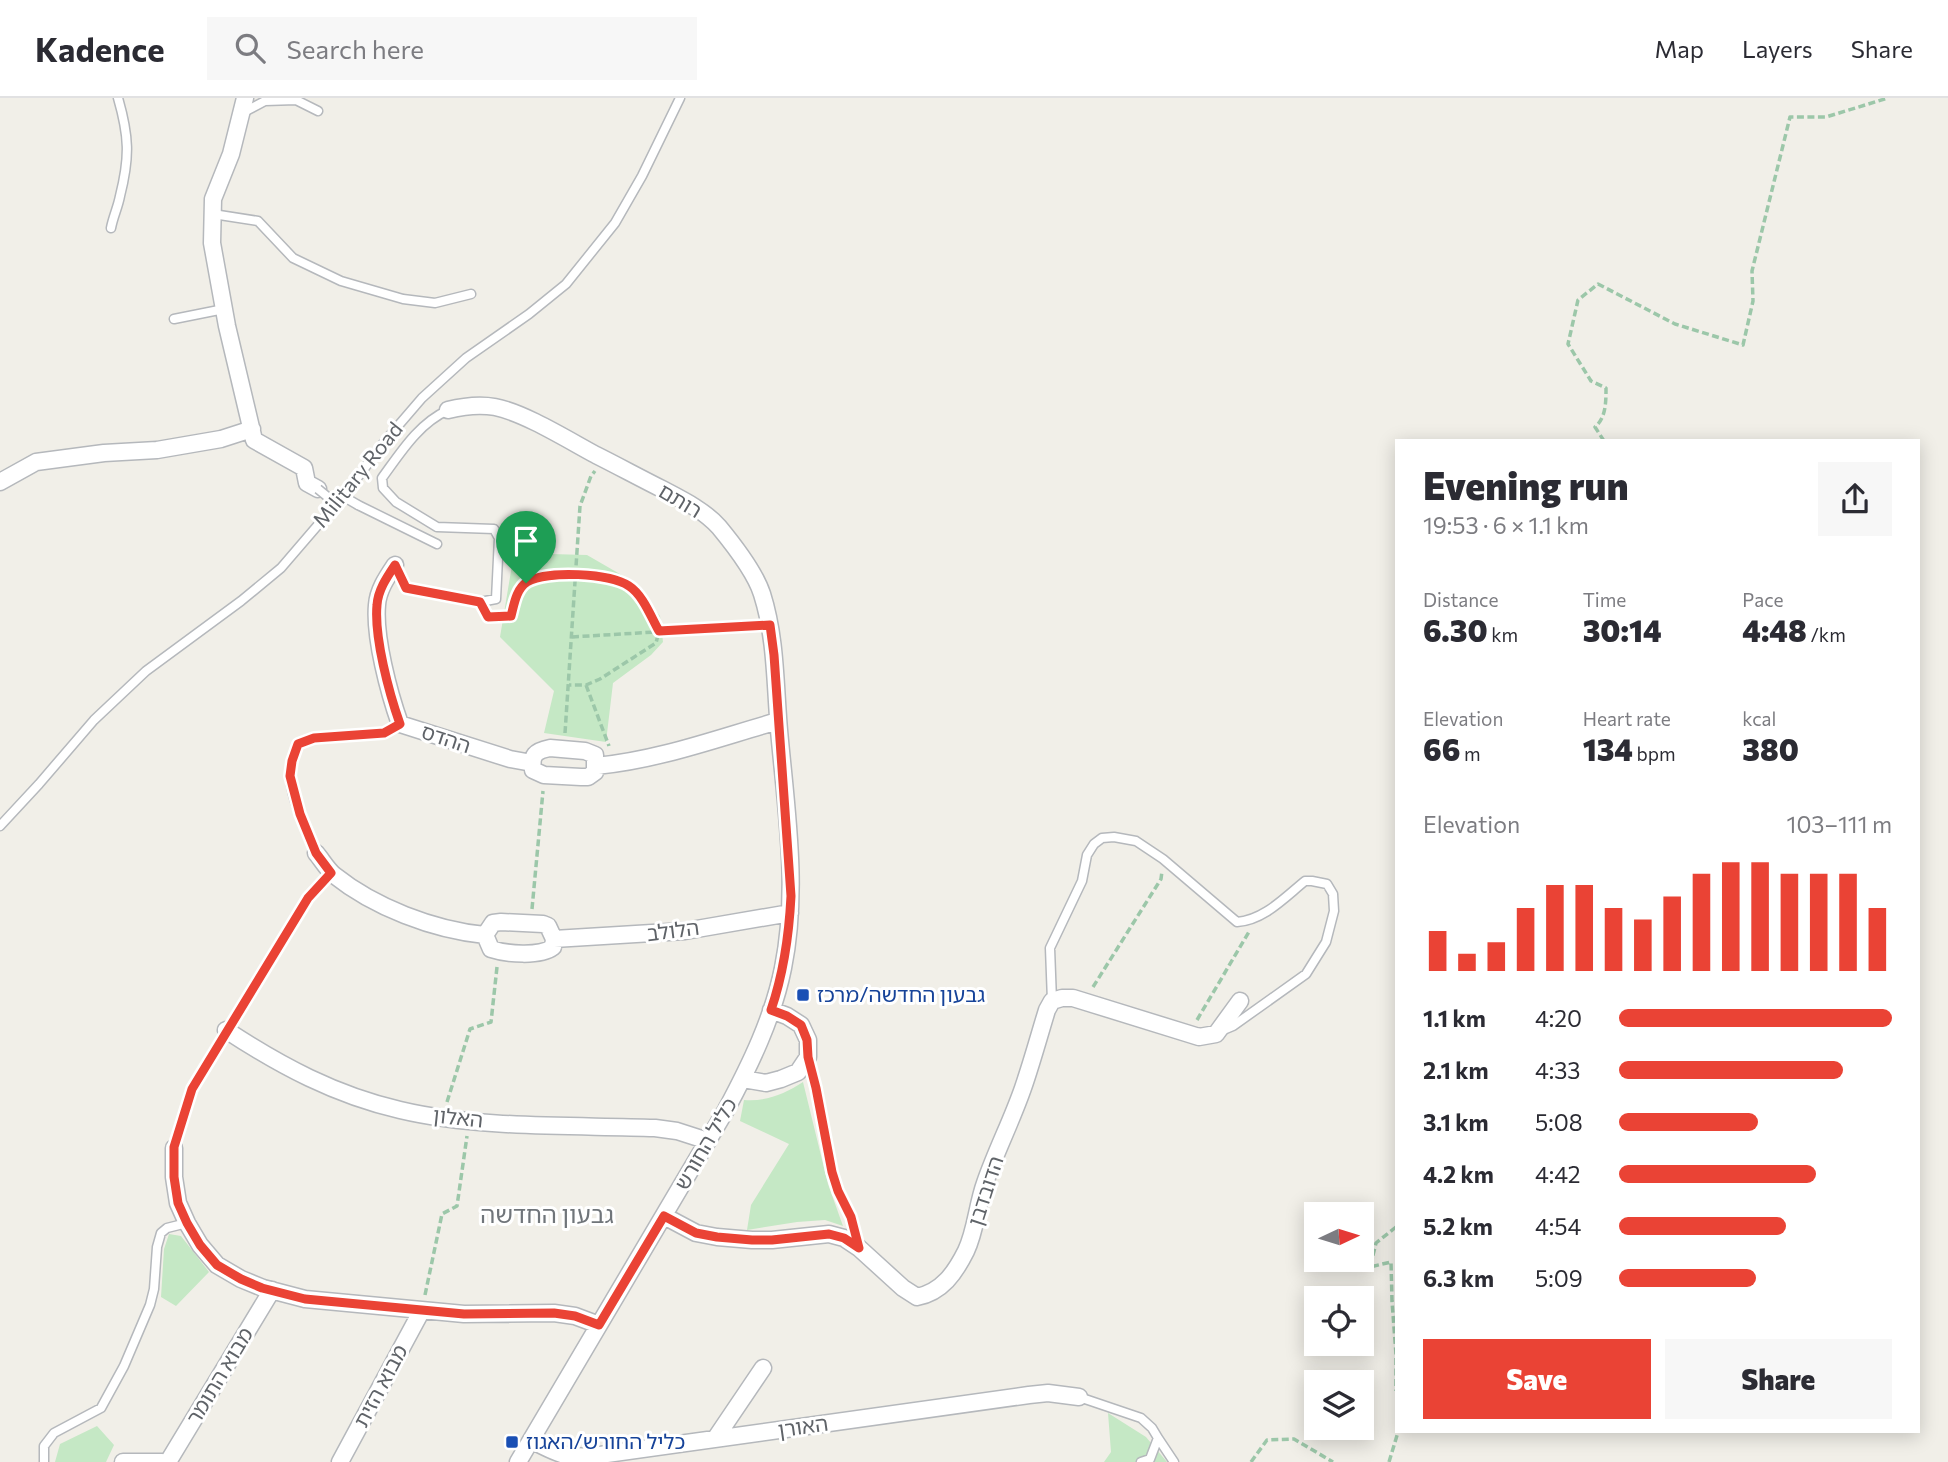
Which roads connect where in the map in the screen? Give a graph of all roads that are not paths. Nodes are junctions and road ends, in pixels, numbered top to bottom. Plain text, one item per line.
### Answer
1 (118, 98) edge
2 (680, 98) edge
3 (243, 106) edge
4 (318, 111) dead end
5 (212, 214) junction
6 (111, 228) dead end
7 (471, 294) dead end
8 (224, 309) junction
9 (174, 319) dead end
10 (448, 410) joint
11 (252, 429) junction
12 (0, 482) edge
13 (318, 489) joint
14 (437, 544) dead end
15 (395, 565) joint
16 (480, 602) junction
17 (511, 616) road end
18 (778, 721) junction
19 (400, 724) junction
20 (532, 763) junction
21 (596, 766) junction
22 (0, 826) edge
23 (316, 853) joint
24 (331, 873) junction
25 (790, 913) junction
26 (485, 935) junction
27 (555, 940) junction
28 (1052, 1001) junction
29 (1240, 1001) dead end
30 (771, 1010) junction
31 (226, 1030) junction
32 (1216, 1034) junction
33 (808, 1057) junction
34 (743, 1079) junction
35 (708, 1141) junction
36 (174, 1147) joint
37 (664, 1216) junction
38 (187, 1223) junction
39 (859, 1248) junction
40 (272, 1290) junction
41 (422, 1310) junction
42 (599, 1325) junction
43 (763, 1368) dead end
44 (1079, 1397) joint
45 (1158, 1438) junction
46 (715, 1439) junction
47 (531, 1440) junction
48 (643, 1456) edge
49 (44, 1462) edge
50 (123, 1462) edge
51 (162, 1462) edge
52 (168, 1462) edge
53 (340, 1462) edge
54 (518, 1462) edge
55 (1141, 1462) edge
56 (1174, 1462) edge

1 - 6 lane
2 - 22 lane, Military Road
3 - 4 lane
3 - 5 street
5 - 7 lane
5 - 8 street
8 - 9 lane
8 - 11 street
10 - 16 lane
10 - 18 street, רותם
11 - 12 street
11 - 13 street
13 - 14 lane, bridge
15 - 16 lane
15 - 19 street, ההדס
16 - 17 lane
18 - 21 street
18 - 25 street, כליל החורש
19 - 20 street, ההדס
19 - 23 lane
20 - 21 street
20 - 21 street
23 - 24 street
24 - 26 street
24 - 31 lane
25 - 27 street, הלולב
25 - 30 street, כליל החורש
26 - 27 street
26 - 27 street, הלולב
28 - 32 street
28 - 32 lane
28 - 39 street, הדובדבן
29 - 32 street
30 - 33 street
30 - 34 street, כליל החורש
31 - 35 street, האלון
31 - 36 lane
33 - 34 street, כליל החורש
33 - 39 lane
34 - 35 street, כליל החורש
35 - 37 street, כליל החורש
36 - 38 street
37 - 39 street, הדובדבן
37 - 42 street, כליל החורש
38 - 40 street
38 - 49 lane
40 - 41 street
40 - 52 street, מבוא התומר
41 - 42 street
41 - 53 street, מבוא הזית
42 - 47 street, כליל החורש
43 - 46 street
44 - 45 lane
44 - 46 street, האורן
45 - 55 lane
45 - 56 lane
46 - 48 street, האורן
47 - 48 street, האורן
47 - 54 street, כליל החורש
50 - 51 street

